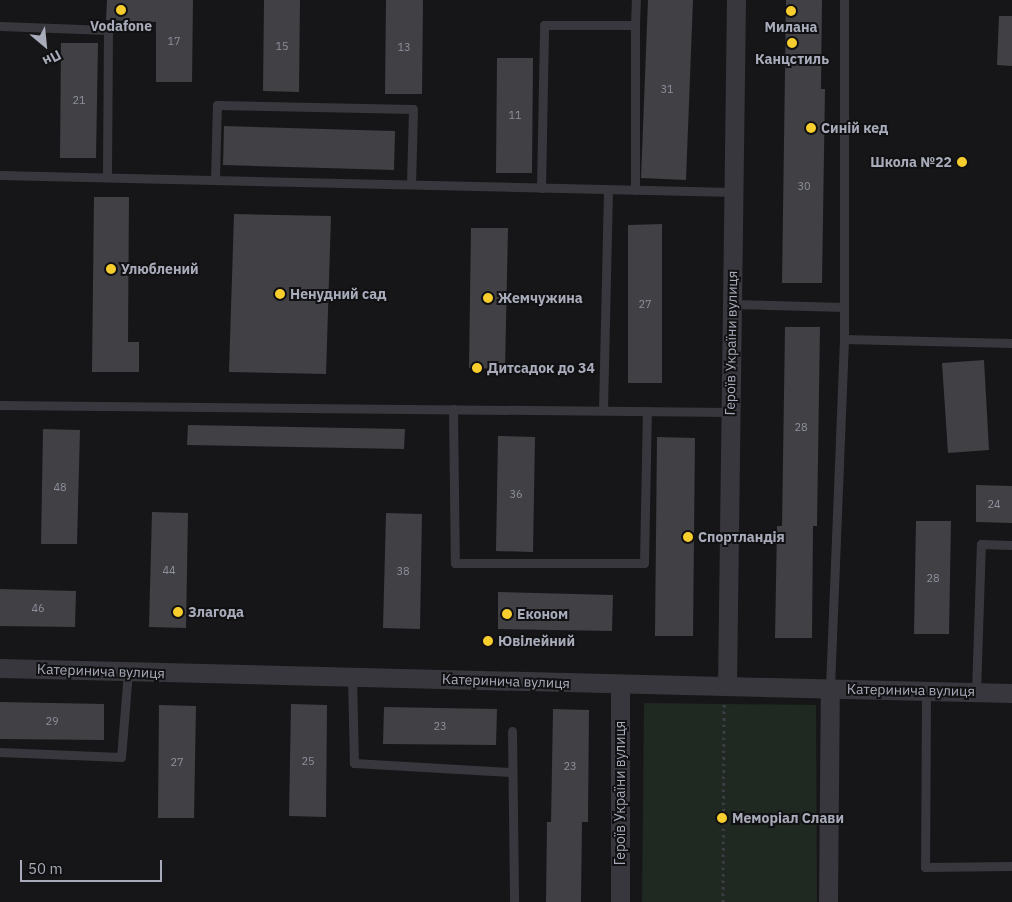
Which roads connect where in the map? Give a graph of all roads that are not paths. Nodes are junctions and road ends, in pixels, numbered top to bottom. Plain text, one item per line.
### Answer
1 (636, 0) edge
2 (736, 0) edge
3 (844, 0) edge
4 (635, 25) junction
5 (0, 26) edge
6 (0, 175) edge
7 (107, 176) junction
8 (215, 179) junction
9 (412, 184) junction
10 (541, 188) junction
11 (608, 190) junction
12 (634, 190) junction
13 (733, 192) junction
14 (732, 304) junction
15 (844, 306) junction
16 (844, 339) junction
17 (1012, 343) edge
18 (0, 405) edge
19 (453, 409) junction
20 (603, 410) junction
21 (647, 410) junction
22 (730, 412) junction
23 (1012, 545) edge
24 (0, 668) edge
25 (128, 672) junction
26 (352, 677) junction
27 (620, 684) junction
28 (725, 686) junction
29 (830, 688) junction
30 (926, 691) junction
31 (976, 692) junction
32 (1012, 693) edge
33 (512, 732) dead end
34 (0, 752) edge
35 (512, 772) junction
36 (1012, 866) edge
37 (514, 902) edge
38 (620, 902) edge
39 (828, 902) edge

1 - 4 lane
2 - 13 street, Героїв України вулиця
3 - 15 lane
4 - 10 lane
4 - 12 lane
5 - 7 lane
6 - 7 lane
7 - 8 lane
8 - 9 lane
8 - 9 lane
9 - 10 lane
10 - 11 lane
11 - 12 lane
11 - 20 lane
12 - 13 lane
13 - 14 street, Героїв України вулиця
14 - 15 lane
14 - 22 street, Героїв України вулиця
15 - 16 lane
16 - 17 lane
16 - 29 lane
18 - 19 lane
19 - 20 lane
19 - 21 lane
20 - 21 lane
21 - 22 lane
22 - 28 street, Героїв України вулиця
23 - 31 lane
24 - 25 street, Катеринича вулиця
25 - 26 street, Катеринича вулиця
25 - 34 lane
26 - 27 street, Катеринича вулиця
26 - 35 lane
27 - 28 street, Катеринича вулиця
27 - 38 street, Героїв України вулиця
28 - 29 street, Катеринича вулиця
29 - 30 street, Катеринича вулиця
29 - 39 street
30 - 31 street, Катеринича вулиця
30 - 36 lane
31 - 32 street, Катеринича вулиця
33 - 35 lane
35 - 37 lane

